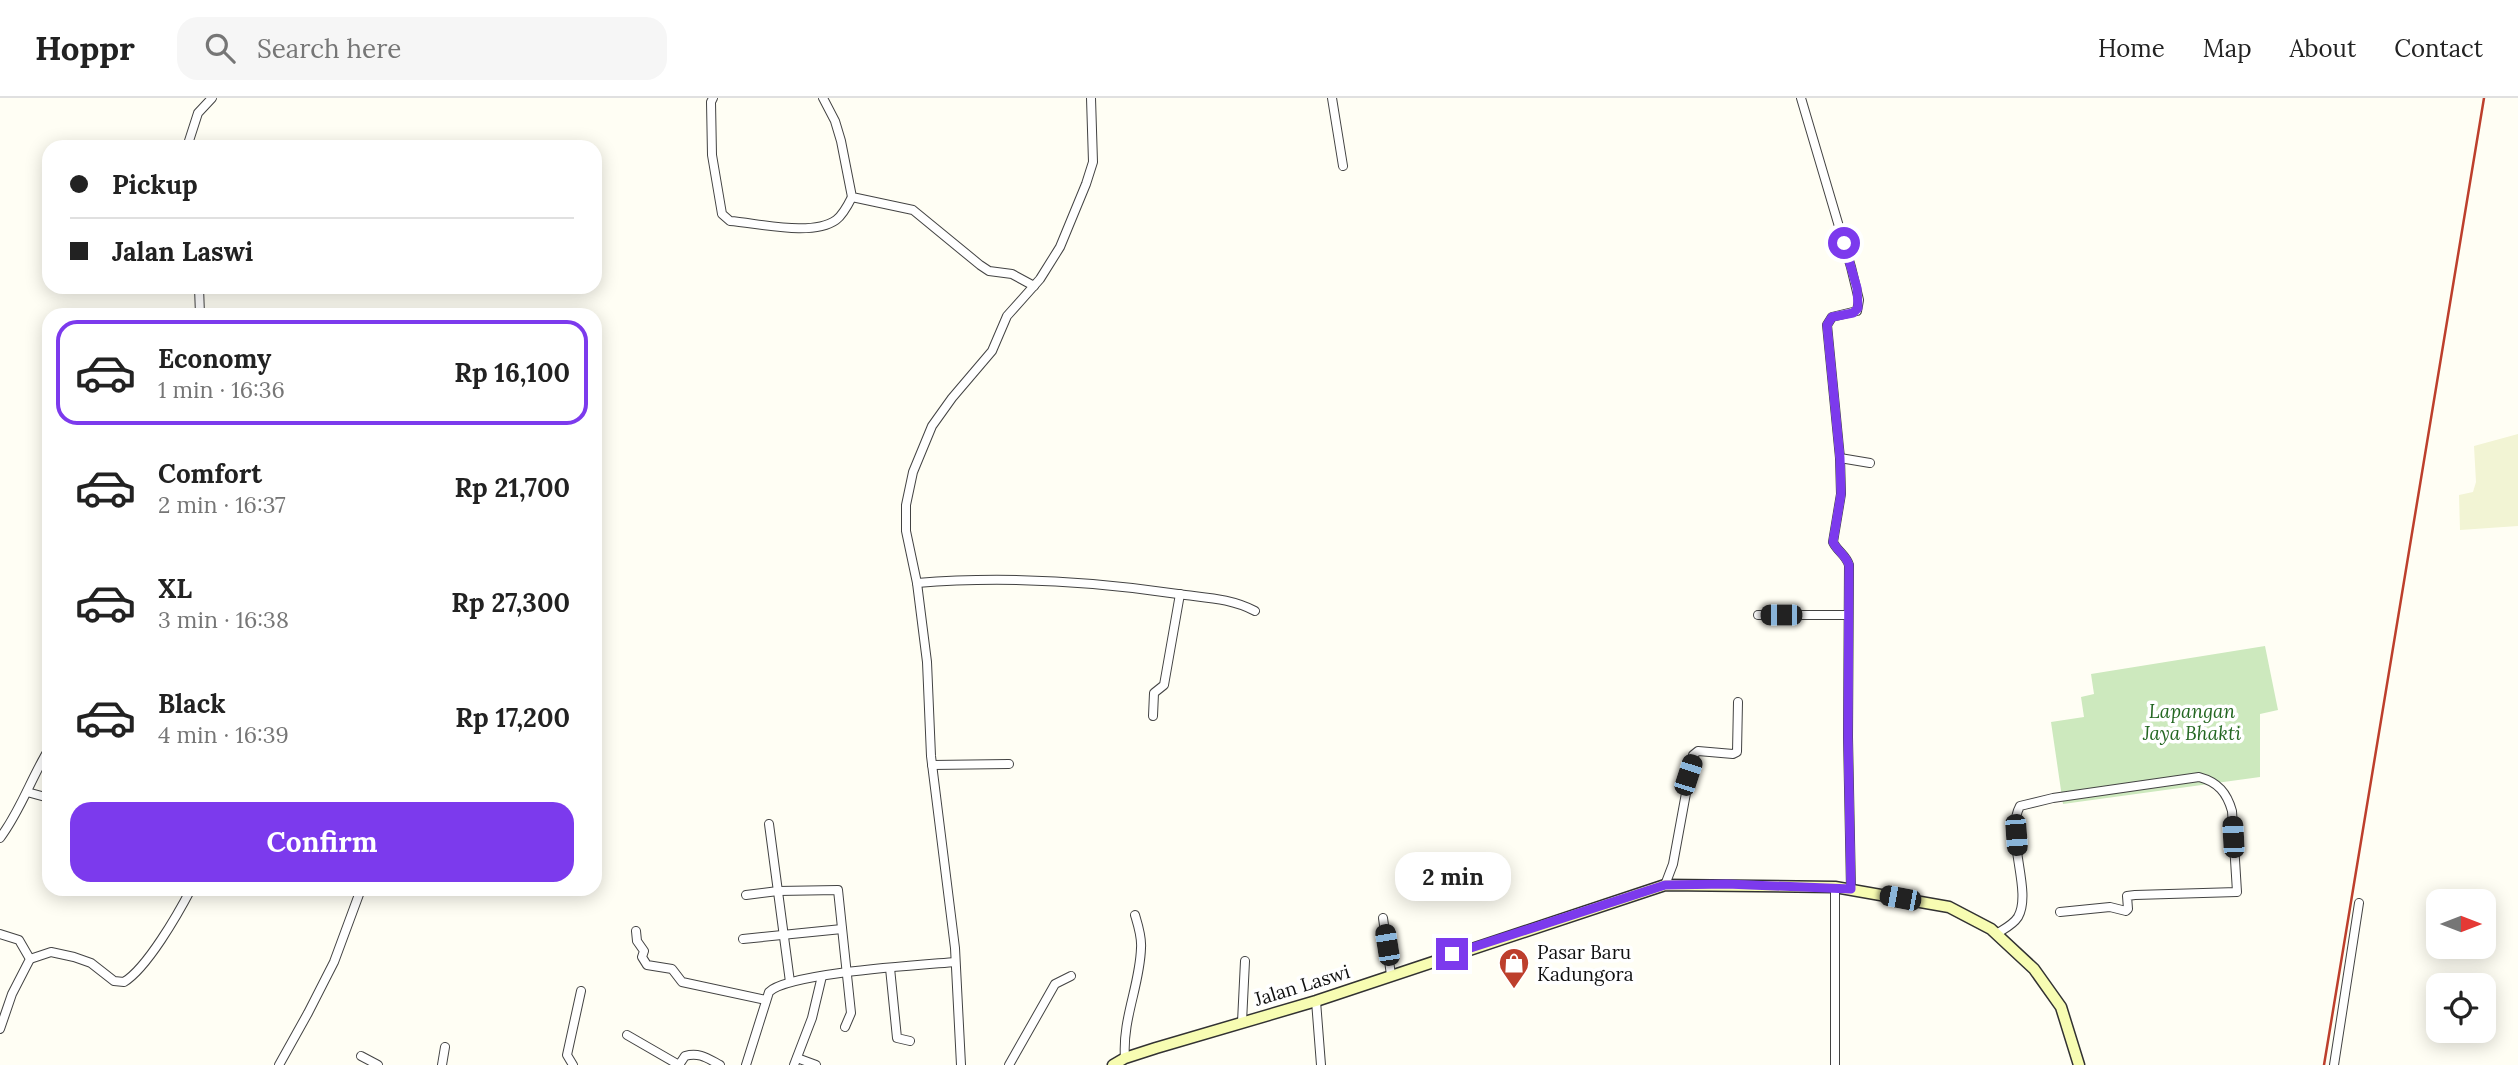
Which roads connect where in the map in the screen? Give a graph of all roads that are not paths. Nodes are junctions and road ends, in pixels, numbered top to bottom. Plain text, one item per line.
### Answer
1 (198, 98) edge
2 (212, 98) edge
3 (713, 98) edge
4 (823, 98) edge
5 (1091, 98) edge
6 (1332, 98) edge
7 (1801, 98) edge
8 (198, 113) junction
9 (189, 140) edge
10 (1342, 166) dead end
11 (852, 197) junction
12 (1034, 286) junction
13 (1840, 458) junction
14 (1870, 463) dead end
15 (916, 583) junction
16 (1180, 594) junction
17 (1255, 611) dead end
18 (1758, 615) dead end
19 (1848, 615) junction
20 (1738, 702) dead end
21 (1153, 716) dead end
22 (42, 760) edge
23 (1009, 764) dead end
24 (932, 765) junction
25 (27, 792) junction
26 (42, 796) edge
27 (769, 824) dead end
28 (0, 838) edge
29 (1665, 885) junction
30 (1835, 887) junction
31 (1851, 889) junction
32 (778, 891) junction
33 (746, 895) dead end
34 (187, 896) edge
35 (358, 896) edge
36 (2359, 903) dead end
37 (2060, 912) dead end
38 (1135, 915) dead end
39 (1383, 918) dead end
40 (842, 929) junction
41 (636, 931) dead end
42 (0, 934) edge
43 (1996, 934) junction
44 (784, 936) junction
45 (743, 939) dead end
46 (30, 959) junction
47 (1245, 961) dead end
48 (955, 962) junction
49 (890, 968) junction
50 (847, 974) junction
51 (1391, 975) junction
52 (822, 976) junction
53 (1071, 976) dead end
54 (790, 982) junction
55 (581, 991) dead end
56 (765, 1000) junction
57 (1316, 1001) junction
58 (1242, 1022) junction
59 (845, 1027) dead end
60 (0, 1029) edge
61 (626, 1035) dead end
62 (910, 1041) dead end
63 (445, 1047) dead end
64 (361, 1056) dead end
65 (1125, 1058) junction
66 (796, 1061) edge
67 (748, 1064) edge
68 (279, 1065) edge
69 (378, 1065) edge
70 (442, 1065) edge
71 (573, 1065) edge
72 (679, 1065) edge
73 (720, 1065) edge
74 (816, 1065) edge
75 (961, 1065) edge
76 (1009, 1065) edge
77 (1113, 1065) edge
78 (1321, 1065) edge
79 (1835, 1065) edge
80 (2079, 1065) edge
81 (2334, 1065) edge

1 - 8 street
2 - 8 street
3 - 11 street
4 - 11 street
5 - 12 street
6 - 10 street
7 - 13 street
8 - 9 street
11 - 12 street
12 - 15 street
13 - 14 street
13 - 19 street
15 - 16 street
15 - 24 street
16 - 17 street
16 - 21 street
18 - 19 street
19 - 31 street
20 - 29 street
22 - 25 street
23 - 24 street
24 - 48 street
25 - 26 street
25 - 28 street
27 - 32 street
29 - 30 street, Jalan Laswi
29 - 51 street, Jalan Laswi
30 - 31 street, Jalan Laswi
30 - 79 street
31 - 43 street, Jalan Laswi
32 - 33 street
32 - 40 street
32 - 44 street
34 - 46 street
35 - 68 street
36 - 81 street
37 - 43 street
38 - 65 street
39 - 51 street
40 - 44 street
40 - 50 street
41 - 56 street
42 - 46 street
43 - 80 street, Jalan Laswi
44 - 45 street
44 - 54 street
46 - 60 street
47 - 58 street
48 - 49 street
48 - 75 street
49 - 50 street
49 - 62 street
50 - 52 street
50 - 59 street
51 - 57 street, Jalan Laswi
52 - 54 street
52 - 66 street
53 - 76 street
54 - 56 street
55 - 71 street
56 - 67 street
57 - 58 street, Jalan Laswi
57 - 78 street
58 - 65 street, Jalan Laswi
61 - 72 street
63 - 70 street
64 - 69 street
65 - 77 street, Jalan Laswi
66 - 74 street
72 - 73 street

